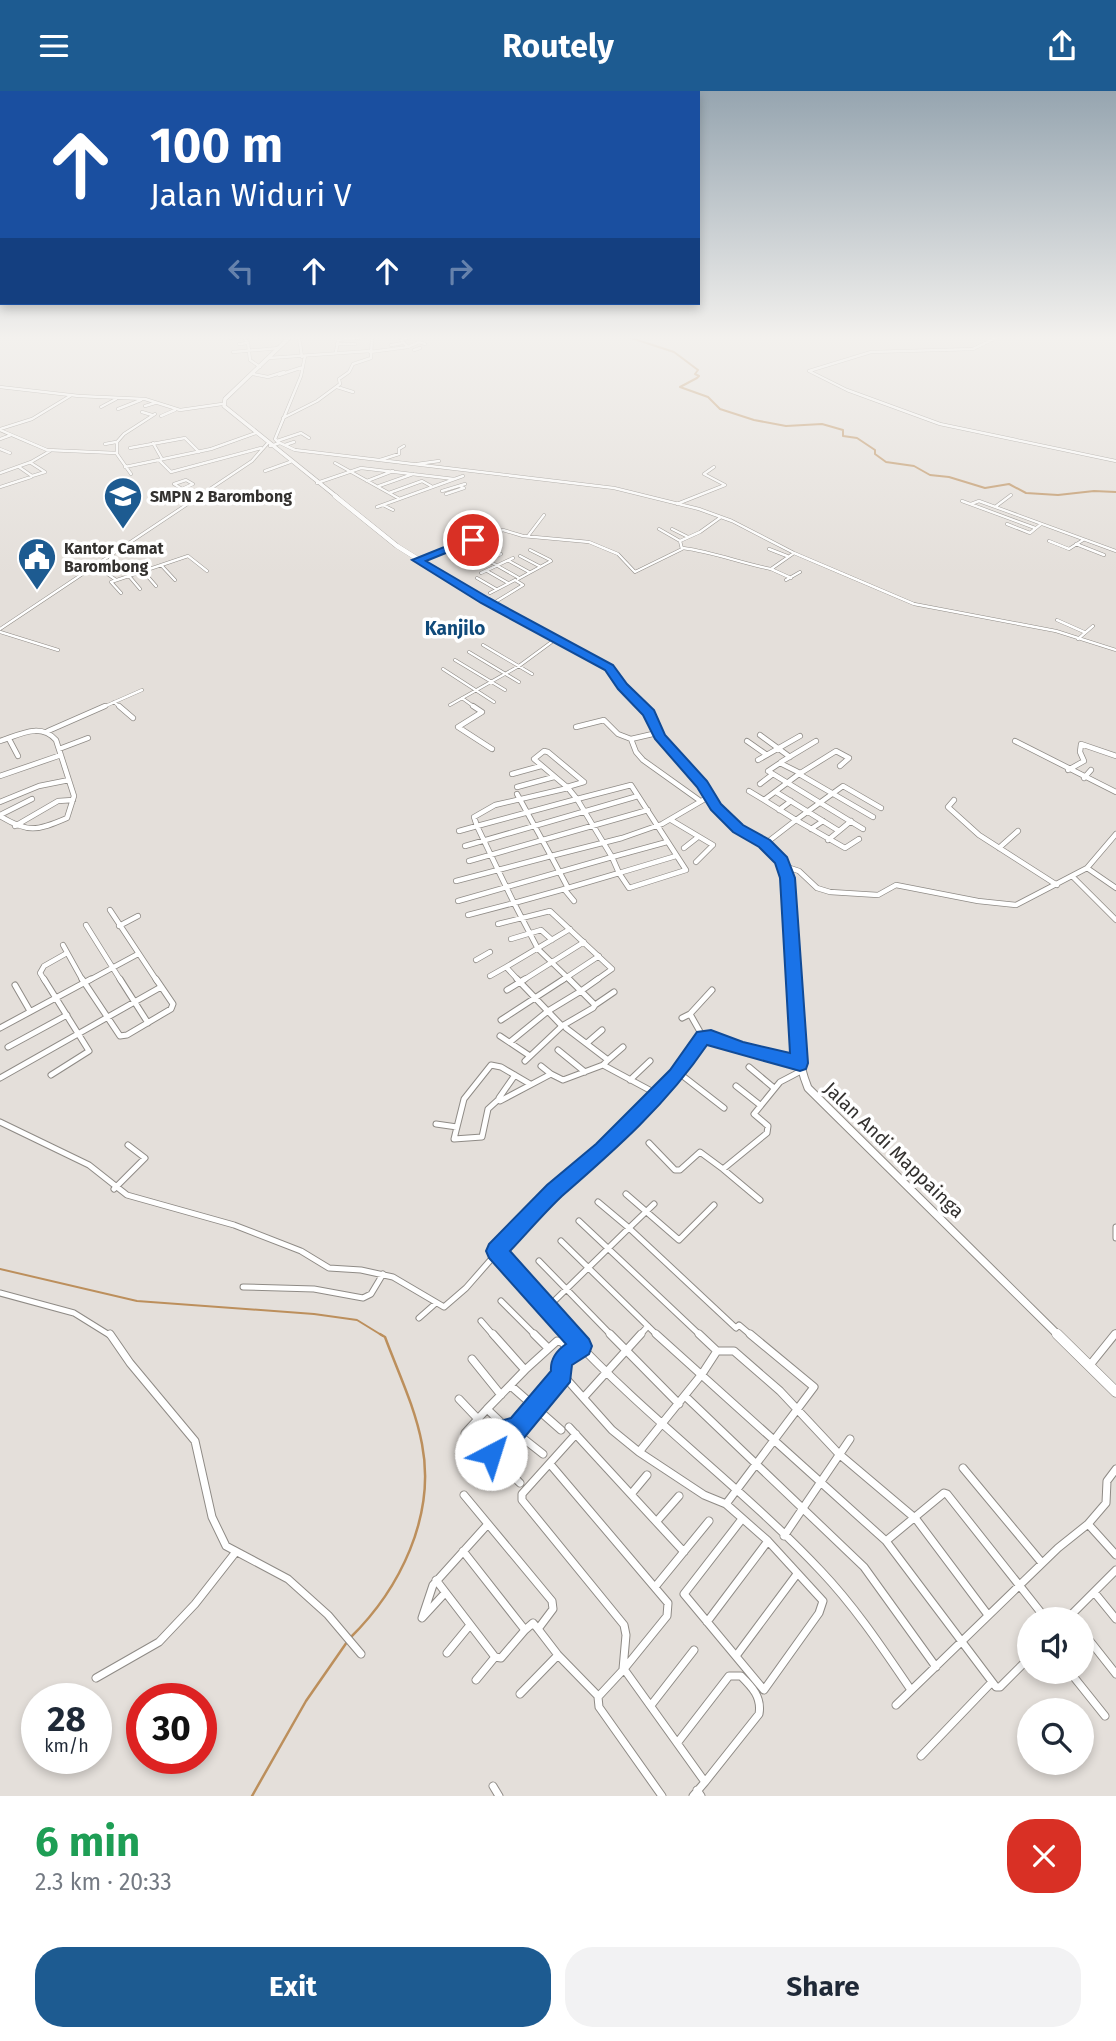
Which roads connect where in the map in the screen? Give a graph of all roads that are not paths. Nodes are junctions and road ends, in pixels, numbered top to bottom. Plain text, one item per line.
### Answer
1 (40, 415) edge
2 (152, 415) edge
3 (164, 415) edge
4 (234, 415) edge
5 (284, 415) edge
6 (290, 415) edge
7 (914, 415) edge
8 (161, 416) dead end
9 (283, 418) junction
10 (0, 429) edge
11 (297, 430) dead end
12 (256, 433) junction
13 (301, 433) junction
14 (12, 435) junction
15 (309, 438) dead end
16 (0, 439) edge
17 (117, 442) junction
18 (294, 442) dead end
19 (153, 443) junction
20 (280, 443) junction
21 (105, 444) dead end
22 (266, 446) junction
23 (404, 446) dead end
24 (130, 448) dead end
25 (0, 449) edge
26 (51, 450) junction
27 (199, 452) junction
28 (10, 453) dead end
29 (116, 453) junction
30 (189, 454) junction
31 (161, 460) junction
32 (380, 460) junction
33 (439, 461) dead end
34 (1116, 461) edge
35 (31, 462) junction
36 (199, 463) junction
37 (290, 463) junction
38 (335, 463) dead end
39 (416, 464) junction
40 (18, 466) junction
41 (125, 467) junction
42 (426, 467) dead end
43 (714, 467) dead end
44 (441, 469) dead end
45 (265, 471) dead end
46 (350, 471) junction
47 (394, 471) junction
48 (171, 472) junction
49 (0, 473) edge
50 (414, 473) junction
51 (131, 474) dead end
52 (421, 474) junction
53 (32, 476) junction
54 (436, 476) junction
55 (463, 476) dead end
56 (0, 479) edge
57 (454, 479) junction
58 (181, 480) junction
59 (367, 481) junction
60 (317, 483) junction
61 (7, 485) junction
62 (378, 486) junction
63 (463, 486) junction
64 (0, 487) edge
65 (433, 487) junction
66 (181, 489) junction
67 (442, 491) junction
68 (470, 491) dead end
69 (389, 493) junction
70 (1011, 495) dead end
71 (198, 497) junction
72 (399, 498) junction
73 (962, 501) dead end
74 (383, 504) junction
75 (971, 504) junction
76 (677, 505) junction
77 (377, 506) dead end
78 (995, 507) junction
79 (393, 510) dead end
80 (989, 511) junction
81 (544, 515) dead end
82 (1018, 516) junction
83 (721, 517) junction
84 (1013, 520) junction
85 (1007, 524) junction
86 (1041, 524) junction
87 (480, 525) dead end
88 (1002, 526) dead end
89 (141, 527) dead end
90 (149, 529) junction
91 (659, 529) dead end
92 (672, 529) dead end
93 (1035, 529) junction
94 (491, 533) junction
95 (528, 537) junction
96 (689, 537) junction
97 (1083, 539) junction
98 (680, 541) junction
99 (1049, 541) dead end
100 (1076, 544) junction
101 (491, 548) dead end
102 (683, 548) junction
103 (769, 549) dead end
104 (530, 550) dead end
105 (1116, 551) edge
106 (794, 553) junction
107 (475, 554) junction
108 (501, 554) dead end
109 (1104, 555) dead end
110 (520, 556) dead end
111 (788, 557) junction
112 (418, 560) junction
113 (487, 560) junction
114 (463, 562) dead end
115 (547, 563) junction
116 (95, 565) junction
117 (161, 565) junction
118 (498, 566) junction
119 (472, 568) dead end
120 (538, 568) junction
121 (555, 568) dead end
122 (771, 569) junction
123 (143, 571) junction
124 (207, 571) dead end
125 (487, 571) junction
126 (542, 572) dead end
127 (800, 572) dead end
128 (481, 573) dead end
129 (528, 573) junction
130 (129, 576) junction
131 (477, 578) dead end
132 (791, 578) junction
133 (517, 579) junction
134 (533, 579) dead end
135 (116, 580) junction
136 (176, 580) dead end
137 (786, 580) dead end
138 (508, 583) junction
139 (156, 586) dead end
140 (140, 589) dead end
141 (496, 590) junction
142 (121, 593) dead end
143 (490, 593) dead end
144 (492, 604) junction
145 (1057, 620) dead end
146 (1093, 626) dead end
147 (0, 630) edge
148 (1084, 632) junction
149 (557, 638) junction
150 (1078, 639) junction
151 (483, 645) dead end
152 (58, 650) dead end
153 (1116, 650) edge
154 (469, 652) dead end
155 (455, 660) dead end
156 (519, 666) junction
157 (443, 669) dead end
158 (505, 674) junction
159 (532, 674) dead end
160 (491, 682) junction
161 (519, 682) dead end
162 (142, 690) dead end
163 (477, 690) junction
164 (505, 690) dead end
165 (462, 698) junction
166 (114, 702) junction
167 (494, 702) dead end
168 (450, 705) dead end
169 (134, 718) dead end
170 (576, 727) dead end
171 (47, 731) junction
172 (657, 733) junction
173 (760, 735) dead end
174 (800, 736) dead end
175 (88, 738) dead end
176 (9, 739) junction
177 (631, 739) junction
178 (0, 741) edge
179 (747, 741) dead end
180 (816, 741) dead end
181 (1016, 741) dead end
182 (59, 749) junction
183 (492, 749) dead end
184 (778, 749) junction
185 (61, 755) junction
186 (767, 755) junction
187 (18, 756) dead end
188 (1116, 756) edge
189 (790, 758) junction
190 (758, 760) dead end
191 (780, 763) junction
192 (542, 766) junction
193 (840, 766) dead end
194 (1068, 770) junction
195 (1091, 770) dead end
196 (512, 774) dead end
197 (773, 774) junction
198 (799, 774) junction
199 (0, 776) edge
200 (555, 777) junction
201 (1084, 778) junction
202 (69, 780) junction
203 (787, 783) junction
204 (760, 784) dead end
205 (517, 787) dead end
206 (567, 787) junction
207 (749, 791) dead end
208 (776, 792) junction
209 (831, 792) junction
210 (1116, 792) edge
211 (517, 794) dead end
212 (638, 796) junction
213 (710, 796) junction
214 (32, 799) dead end
215 (74, 800) junction
216 (520, 800) junction
217 (577, 800) junction
218 (699, 800) junction
219 (764, 800) junction
220 (954, 800) dead end
221 (791, 801) junction
222 (0, 802) edge
223 (818, 802) junction
224 (881, 808) dead end
225 (648, 810) junction
226 (779, 810) junction
227 (806, 811) junction
228 (527, 813) junction
229 (585, 813) junction
230 (0, 816) edge
231 (873, 817) dead end
232 (671, 820) junction
233 (796, 820) junction
234 (823, 821) junction
235 (851, 821) junction
236 (594, 825) junction
237 (657, 825) junction
238 (15, 826) junction
239 (477, 826) junction
240 (535, 826) junction
241 (811, 829) junction
242 (863, 829) dead end
243 (459, 831) dead end
244 (839, 831) junction
245 (1018, 831) dead end
246 (1115, 836) edge
247 (698, 837) junction
248 (859, 839) dead end
249 (543, 840) junction
250 (828, 840) junction
251 (483, 841) junction
252 (603, 841) junction
253 (667, 842) junction
254 (765, 844) junction
255 (465, 846) dead end
256 (684, 848) dead end
257 (999, 848) junction
258 (490, 855) junction
259 (551, 855) junction
260 (676, 856) junction
261 (612, 857) junction
262 (469, 861) dead end
263 (696, 862) dead end
264 (784, 866) junction
265 (1087, 868) junction
266 (498, 870) junction
267 (560, 872) junction
268 (619, 873) junction
269 (1072, 876) junction
270 (456, 881) dead end
271 (1057, 885) junction
272 (507, 886) junction
273 (566, 888) junction
274 (1116, 888) edge
275 (458, 901) dead end
276 (574, 901) dead end
277 (514, 903) junction
278 (110, 910) dead end
279 (468, 915) dead end
280 (138, 916) dead end
281 (522, 918) junction
282 (1116, 921) edge
283 (498, 924) dead end
284 (86, 925) dead end
285 (119, 926) junction
286 (570, 929) junction
287 (529, 933) junction
288 (511, 939) dead end
289 (552, 940) junction
290 (584, 942) junction
291 (63, 945) dead end
292 (538, 949) junction
293 (489, 952) dead end
294 (67, 953) junction
295 (138, 954) junction
296 (599, 956) junction
297 (476, 960) dead end
298 (553, 963) junction
299 (506, 967) junction
300 (112, 969) junction
301 (490, 975) dead end
302 (566, 976) junction
303 (519, 982) junction
304 (84, 983) junction
305 (15, 985) dead end
306 (161, 987) junction
307 (507, 990) dead end
308 (581, 991) junction
309 (712, 991) dead end
310 (614, 992) dead end
311 (57, 997) junction
312 (533, 997) junction
313 (135, 1002) junction
314 (595, 1005) junction
315 (30, 1011) junction
316 (548, 1011) junction
317 (690, 1014) junction
318 (67, 1015) junction
319 (107, 1018) junction
320 (682, 1018) dead end
321 (0, 1019) edge
322 (501, 1020) dead end
323 (148, 1023) junction
324 (2, 1027) edge
325 (564, 1027) junction
326 (602, 1030) dead end
327 (79, 1033) junction
328 (500, 1036) dead end
329 (703, 1037) junction
330 (510, 1042) junction
331 (587, 1043) junction
332 (8, 1047) dead end
333 (623, 1047) dead end
334 (558, 1050) dead end
335 (530, 1056) junction
336 (608, 1060) junction
337 (524, 1061) dead end
338 (650, 1061) dead end
339 (603, 1065) junction
340 (541, 1066) dead end
341 (749, 1067) dead end
342 (800, 1067) junction
343 (585, 1072) junction
344 (679, 1073) junction
345 (551, 1074) junction
346 (51, 1075) dead end
347 (515, 1075) junction
348 (0, 1078) edge
349 (630, 1080) junction
350 (530, 1084) junction
351 (736, 1086) dead end
352 (774, 1088) junction
353 (657, 1094) junction
354 (499, 1099) junction
355 (760, 1105) junction
356 (724, 1108) dead end
357 (0, 1122) edge
358 (436, 1124) dead end
359 (457, 1127) junction
360 (649, 1143) dead end
361 (128, 1145) dead end
362 (723, 1168) junction
363 (114, 1189) junction
364 (626, 1194) dead end
365 (760, 1200) dead end
366 (598, 1202) dead end
367 (654, 1204) dead end
368 (714, 1205) dead end
369 (646, 1211) junction
370 (579, 1221) dead end
371 (1116, 1227) edge
372 (629, 1228) junction
373 (1116, 1238) edge
374 (561, 1241) dead end
375 (608, 1248) junction
376 (496, 1251) junction
377 (539, 1261) dead end
378 (589, 1267) junction
379 (383, 1274) junction
380 (243, 1287) dead end
381 (567, 1289) junction
382 (0, 1293) edge
383 (500, 1301) dead end
384 (436, 1303) junction
385 (546, 1309) junction
386 (419, 1318) dead end
387 (481, 1321) dead end
388 (648, 1326) junction
389 (1116, 1333) edge
390 (582, 1346) junction
391 (548, 1348) junction
392 (627, 1350) junction
393 (717, 1351) junction
394 (571, 1353) junction
395 (472, 1359) dead end
396 (1090, 1365) junction
397 (525, 1370) junction
398 (606, 1372) junction
399 (562, 1374) junction
400 (702, 1374) junction
401 (511, 1386) junction
402 (1116, 1392) edge
403 (501, 1395) junction
404 (685, 1396) junction
405 (584, 1397) junction
406 (459, 1399) dead end
407 (679, 1403) junction
408 (534, 1406) junction
409 (487, 1409) junction
410 (798, 1411) junction
411 (478, 1419) junction
412 (662, 1426) junction
413 (569, 1427) dead end
414 (512, 1429) junction
415 (561, 1430) dead end
416 (466, 1433) dead end
417 (576, 1434) junction
418 (776, 1439) junction
419 (850, 1439) dead end
420 (639, 1452) junction
421 (543, 1454) dead end
422 (839, 1454) junction
423 (550, 1464) junction
424 (756, 1466) junction
425 (963, 1468) dead end
426 (1116, 1469) edge
427 (647, 1475) dead end
428 (821, 1481) junction
429 (520, 1483) dead end
430 (738, 1490) junction
431 (632, 1493) junction
432 (464, 1495) dead end
433 (679, 1496) dead end
434 (726, 1504) junction
435 (802, 1508) junction
436 (743, 1519) junction
437 (916, 1519) junction
438 (657, 1521) junction
439 (709, 1521) dead end
440 (488, 1524) junction
441 (1088, 1524) junction
442 (784, 1536) junction
443 (768, 1541) junction
444 (886, 1541) junction
445 (463, 1551) junction
446 (684, 1552) junction
447 (235, 1553) junction
448 (1116, 1555) edge
449 (1042, 1563) junction
450 (1116, 1570) edge
451 (797, 1574) junction
452 (436, 1580) junction
453 (1019, 1586) junction
454 (655, 1587) junction
455 (1094, 1592) junction
456 (445, 1593) junction
457 (1036, 1607) edge
458 (1080, 1607) edge
459 (988, 1615) junction
460 (1116, 1619) edge
461 (707, 1622) junction
462 (470, 1625) junction
463 (538, 1629) junction
464 (525, 1630) junction
465 (963, 1642) junction
466 (1094, 1646) edge
467 (694, 1650) dead end
468 (359, 1652) dead end
469 (447, 1653) dead end
470 (558, 1655) junction
471 (736, 1656) junction
472 (495, 1657) junction
473 (936, 1667) junction
474 (624, 1669) junction
475 (1017, 1670) edge
476 (1116, 1674) edge
477 (96, 1678) dead end
478 (475, 1680) dead end
479 (992, 1682) junction
480 (1079, 1684) edge
481 (911, 1689) junction
482 (520, 1694) dead end
483 (598, 1697) junction
484 (652, 1705) junction
485 (896, 1705) dead end
486 (1105, 1716) dead end
487 (678, 1742) junction
488 (921, 1756) dead end
489 (705, 1782) junction
490 (494, 1786) dead end
491 (697, 1794) edge
492 (499, 1796) edge
493 (662, 1796) edge

1 - 10 street
2 - 17 street
3 - 8 street
4 - 12 main road
5 - 9 street
6 - 9 street
7 - 34 street
9 - 20 street
10 - 14 street
11 - 13 street
12 - 22 main road
12 - 27 street
13 - 15 street
13 - 20 street
14 - 16 street
14 - 26 street
17 - 21 street
17 - 29 street
18 - 20 street
19 - 24 street
19 - 27 street
19 - 31 street
20 - 22 street
20 - 32 street
22 - 36 street
22 - 37 main road
22 - 71 street
23 - 32 street
25 - 28 street
26 - 29 street
26 - 35 street
27 - 30 street
29 - 41 street
30 - 31 street
30 - 36 street
31 - 41 street
31 - 48 street
32 - 39 street
33 - 39 street
35 - 40 street
35 - 53 street
36 - 48 street
37 - 45 street
37 - 60 main road
38 - 46 street
39 - 76 street
40 - 49 street
40 - 53 street
41 - 51 street
42 - 52 street
43 - 76 street
44 - 54 street
46 - 47 street
46 - 59 street
46 - 60 street
47 - 50 street
47 - 59 street
48 - 58 street
50 - 52 street
50 - 62 street
52 - 54 street
53 - 61 street
54 - 57 street
55 - 57 street
56 - 61 street
57 - 65 street
58 - 66 street
58 - 66 street
59 - 62 street
60 - 112 main road
61 - 64 street
62 - 69 street
63 - 67 street
63 - 67 street
63 - 68 street
65 - 67 street
65 - 69 street
65 - 72 street
66 - 71 street
69 - 72 street
70 - 78 street
71 - 90 street
72 - 74 street
73 - 75 street
74 - 77 street
74 - 79 street
75 - 78 street
75 - 80 street
76 - 83 street
78 - 80 street
78 - 82 street
80 - 84 street
81 - 95 street
82 - 84 street
82 - 86 street
83 - 96 street
83 - 106 street
84 - 85 street
84 - 93 street
85 - 88 street
85 - 93 street
86 - 93 street
86 - 97 street
87 - 94 street
89 - 90 street
90 - 116 street
91 - 98 street
92 - 96 street
94 - 95 street
94 - 112 street
95 - 102 street
96 - 98 street
97 - 100 street
97 - 105 street
98 - 102 street
99 - 100 street
100 - 109 street
101 - 107 street
102 - 122 street
103 - 111 street
104 - 115 street
106 - 111 street
106 - 150 street
107 - 113 street
107 - 114 street
108 - 113 street
110 - 120 street
111 - 122 street
112 - 144 main road
113 - 118 street
113 - 119 street
115 - 120 street
115 - 121 street
116 - 135 street
116 - 147 street
117 - 123 street
117 - 124 street
117 - 136 street
118 - 125 street
118 - 129 street
118 - 133 street
120 - 126 street
120 - 129 street
122 - 132 street
123 - 130 street
123 - 139 street
125 - 128 street
125 - 138 street
127 - 132 street
129 - 133 street
129 - 134 street
130 - 135 street
130 - 140 street
131 - 141 street
132 - 137 street
133 - 138 street
133 - 144 street
135 - 142 street
138 - 141 street
141 - 143 street
144 - 149 main road
145 - 148 street
146 - 148 street
147 - 152 street
148 - 150 street
149 - 156 street
149 - 172 main road
150 - 153 street
151 - 156 street
154 - 158 street
155 - 160 street
156 - 158 street
156 - 159 street
157 - 163 street
158 - 160 street
158 - 161 street
160 - 163 street
160 - 164 street
162 - 166 street
163 - 165 street
163 - 167 street
165 - 168 street
165 - 183 street
166 - 169 street
166 - 171 street
170 - 177 street
171 - 176 street
171 - 182 street
172 - 177 street
172 - 213 main road
173 - 184 street
174 - 184 street
175 - 182 street
176 - 178 street
176 - 187 street
177 - 218 street
179 - 186 street
180 - 189 street
181 - 194 street
182 - 185 street
184 - 186 street
184 - 189 street
185 - 199 street
185 - 202 street
186 - 190 street
188 - 194 street
189 - 191 street
191 - 197 street
191 - 198 street
192 - 196 street
192 - 200 street
192 - 206 street
193 - 198 street
194 - 201 street
195 - 201 street
197 - 203 street
197 - 204 street
198 - 203 street
198 - 209 street
200 - 205 street
200 - 206 street
201 - 210 street
202 - 215 street
202 - 222 street
203 - 208 street
203 - 223 street
206 - 216 street
206 - 217 street
207 - 219 street
208 - 219 street
208 - 221 street
209 - 223 street
209 - 224 street
209 - 231 street
211 - 216 street
212 - 217 street
212 - 225 street
212 - 229 street
213 - 218 street
213 - 254 main road
214 - 230 street
215 - 238 street
215 - 238 street
216 - 228 street
216 - 239 street
217 - 228 street
217 - 229 street
218 - 232 street
219 - 226 street
220 - 257 street
221 - 226 street
221 - 227 street
223 - 227 street
223 - 235 street
225 - 236 street
225 - 237 street
226 - 233 street
227 - 233 street
227 - 234 street
228 - 239 street
228 - 240 street
229 - 236 street
229 - 240 street
230 - 238 street
232 - 237 street
232 - 247 street
233 - 241 street
233 - 254 street
234 - 241 street
234 - 244 street
235 - 242 street
235 - 244 street
236 - 249 street
236 - 252 street
237 - 252 street
237 - 253 street
239 - 243 street
239 - 251 street
240 - 249 street
240 - 251 street
241 - 250 street
244 - 250 street
245 - 257 street
246 - 265 street
247 - 256 street
247 - 263 street
248 - 250 street
249 - 258 street
249 - 259 street
251 - 255 street
251 - 258 street
252 - 259 street
252 - 261 street
253 - 260 street
253 - 261 street
254 - 264 main road
257 - 271 street
258 - 262 street
258 - 266 street
259 - 266 street
259 - 267 street
260 - 268 street
260 - 268 street
261 - 267 street
261 - 268 street
264 - 271 street
264 - 342 main road, Jalan Andi Mappainga
265 - 269 street
265 - 274 street
266 - 270 street
266 - 272 street
267 - 272 street
267 - 273 street
268 - 273 street
269 - 271 street
269 - 282 street
272 - 275 street
272 - 277 street
273 - 276 street
273 - 277 street
277 - 279 street
277 - 281 street
278 - 285 street
280 - 285 street
281 - 283 street
281 - 286 street
281 - 287 street
284 - 300 street
285 - 295 street
286 - 289 street
286 - 290 street
287 - 288 street
287 - 289 street
287 - 292 street
289 - 292 street
290 - 296 street
290 - 298 street
291 - 294 street
292 - 298 street
292 - 299 street
293 - 297 street
294 - 304 street
294 - 311 street
295 - 300 street
295 - 306 street
296 - 302 street
296 - 308 street
298 - 302 street
298 - 303 street
299 - 301 street
299 - 303 street
300 - 304 street
300 - 313 street
302 - 308 street
302 - 312 street
303 - 307 street
303 - 312 street
304 - 311 street
304 - 319 street
305 - 315 street
306 - 313 street
306 - 323 street
308 - 314 street
308 - 316 street
309 - 317 street
310 - 314 street
311 - 315 street
311 - 318 street
312 - 316 street
312 - 322 street
313 - 319 street
313 - 323 street
314 - 325 street
315 - 324 street
316 - 325 street
316 - 330 street
317 - 320 street
317 - 329 street
318 - 327 street
318 - 332 street
319 - 323 street
319 - 327 street
321 - 324 street
325 - 331 street
325 - 335 street
326 - 331 street
327 - 346 street
327 - 348 street
328 - 330 street
329 - 342 street
329 - 344 street
330 - 335 street
331 - 336 street
333 - 336 street
334 - 343 street
335 - 337 street
336 - 339 street
338 - 349 street
339 - 343 street
339 - 349 street
340 - 345 street
341 - 352 street
342 - 352 street
342 - 396 main road, Jalan Andi Mappainga
343 - 345 street
344 - 353 street
344 - 356 street
345 - 350 street
347 - 350 street
347 - 354 street
347 - 359 street
349 - 353 street
350 - 354 street
351 - 355 street
352 - 355 street
353 - 376 street
354 - 359 street
355 - 362 street
357 - 363 street
358 - 359 street
360 - 362 street
361 - 363 street
362 - 365 street
363 - 379 street
364 - 369 street
366 - 372 street
367 - 369 street
368 - 369 street
369 - 372 street
370 - 375 street
371 - 373 street
372 - 375 street
372 - 410 street
374 - 378 street
375 - 378 street
375 - 393 street
376 - 384 street
376 - 385 street
377 - 381 street
378 - 381 street
378 - 388 street
379 - 380 street
379 - 384 street
381 - 385 street
381 - 392 street
382 - 447 street
383 - 391 street
384 - 386 street
385 - 390 street
387 - 397 street
388 - 392 street
388 - 400 street
389 - 396 street
390 - 394 street
390 - 398 street
391 - 394 street
391 - 397 street
392 - 398 street
392 - 407 street
393 - 400 street
393 - 410 street
394 - 399 street
395 - 403 street
396 - 402 main road, Jalan Andi Mappainga
397 - 401 street
398 - 405 street
398 - 412 street
399 - 405 street
399 - 408 street
400 - 404 street
400 - 418 street
401 - 403 street
401 - 408 street
403 - 409 street
404 - 407 street
404 - 424 street
405 - 420 street
406 - 411 street
407 - 412 street
408 - 414 street
408 - 415 street
409 - 411 street
409 - 414 street
410 - 418 street
410 - 422 street
411 - 416 street
412 - 420 street
412 - 430 street
413 - 417 street
414 - 421 street
414 - 429 street
417 - 423 street
417 - 431 street
418 - 424 street
418 - 428 street
419 - 422 street
420 - 434 street
422 - 428 street
422 - 437 street
423 - 454 street
423 - 474 street
424 - 430 street
424 - 435 street
425 - 449 street
426 - 441 street
427 - 431 street
428 - 435 street
428 - 444 street
430 - 434 street
430 - 442 street
431 - 438 street
432 - 440 street
433 - 438 street
434 - 436 street
435 - 442 street
435 - 473 street
436 - 443 street
436 - 461 street
437 - 444 street
437 - 453 street
437 - 459 street
438 - 446 street
439 - 446 street
440 - 445 street
440 - 463 street
441 - 448 street
441 - 449 street
442 - 481 street
443 - 451 street
443 - 461 street
444 - 465 street
445 - 452 street
445 - 464 street
446 - 454 street
447 - 468 street
447 - 477 street
449 - 453 street
450 - 455 street
451 - 471 street
451 - 471 street
452 - 456 street
452 - 456 street
453 - 457 street
453 - 459 street
454 - 474 street
455 - 458 street
455 - 460 street
456 - 462 street
459 - 465 street
461 - 471 street
462 - 469 street
462 - 472 street
463 - 464 street
463 - 470 street
464 - 472 street
465 - 473 street
465 - 479 street
466 - 476 street
467 - 484 street
470 - 482 street
470 - 483 street
472 - 478 street
473 - 481 street
474 - 483 street
474 - 484 street
475 - 479 street
479 - 488 street
480 - 486 street
481 - 485 street
483 - 493 street
484 - 487 street
487 - 489 street
487 - 489 street
489 - 491 street
490 - 492 street

